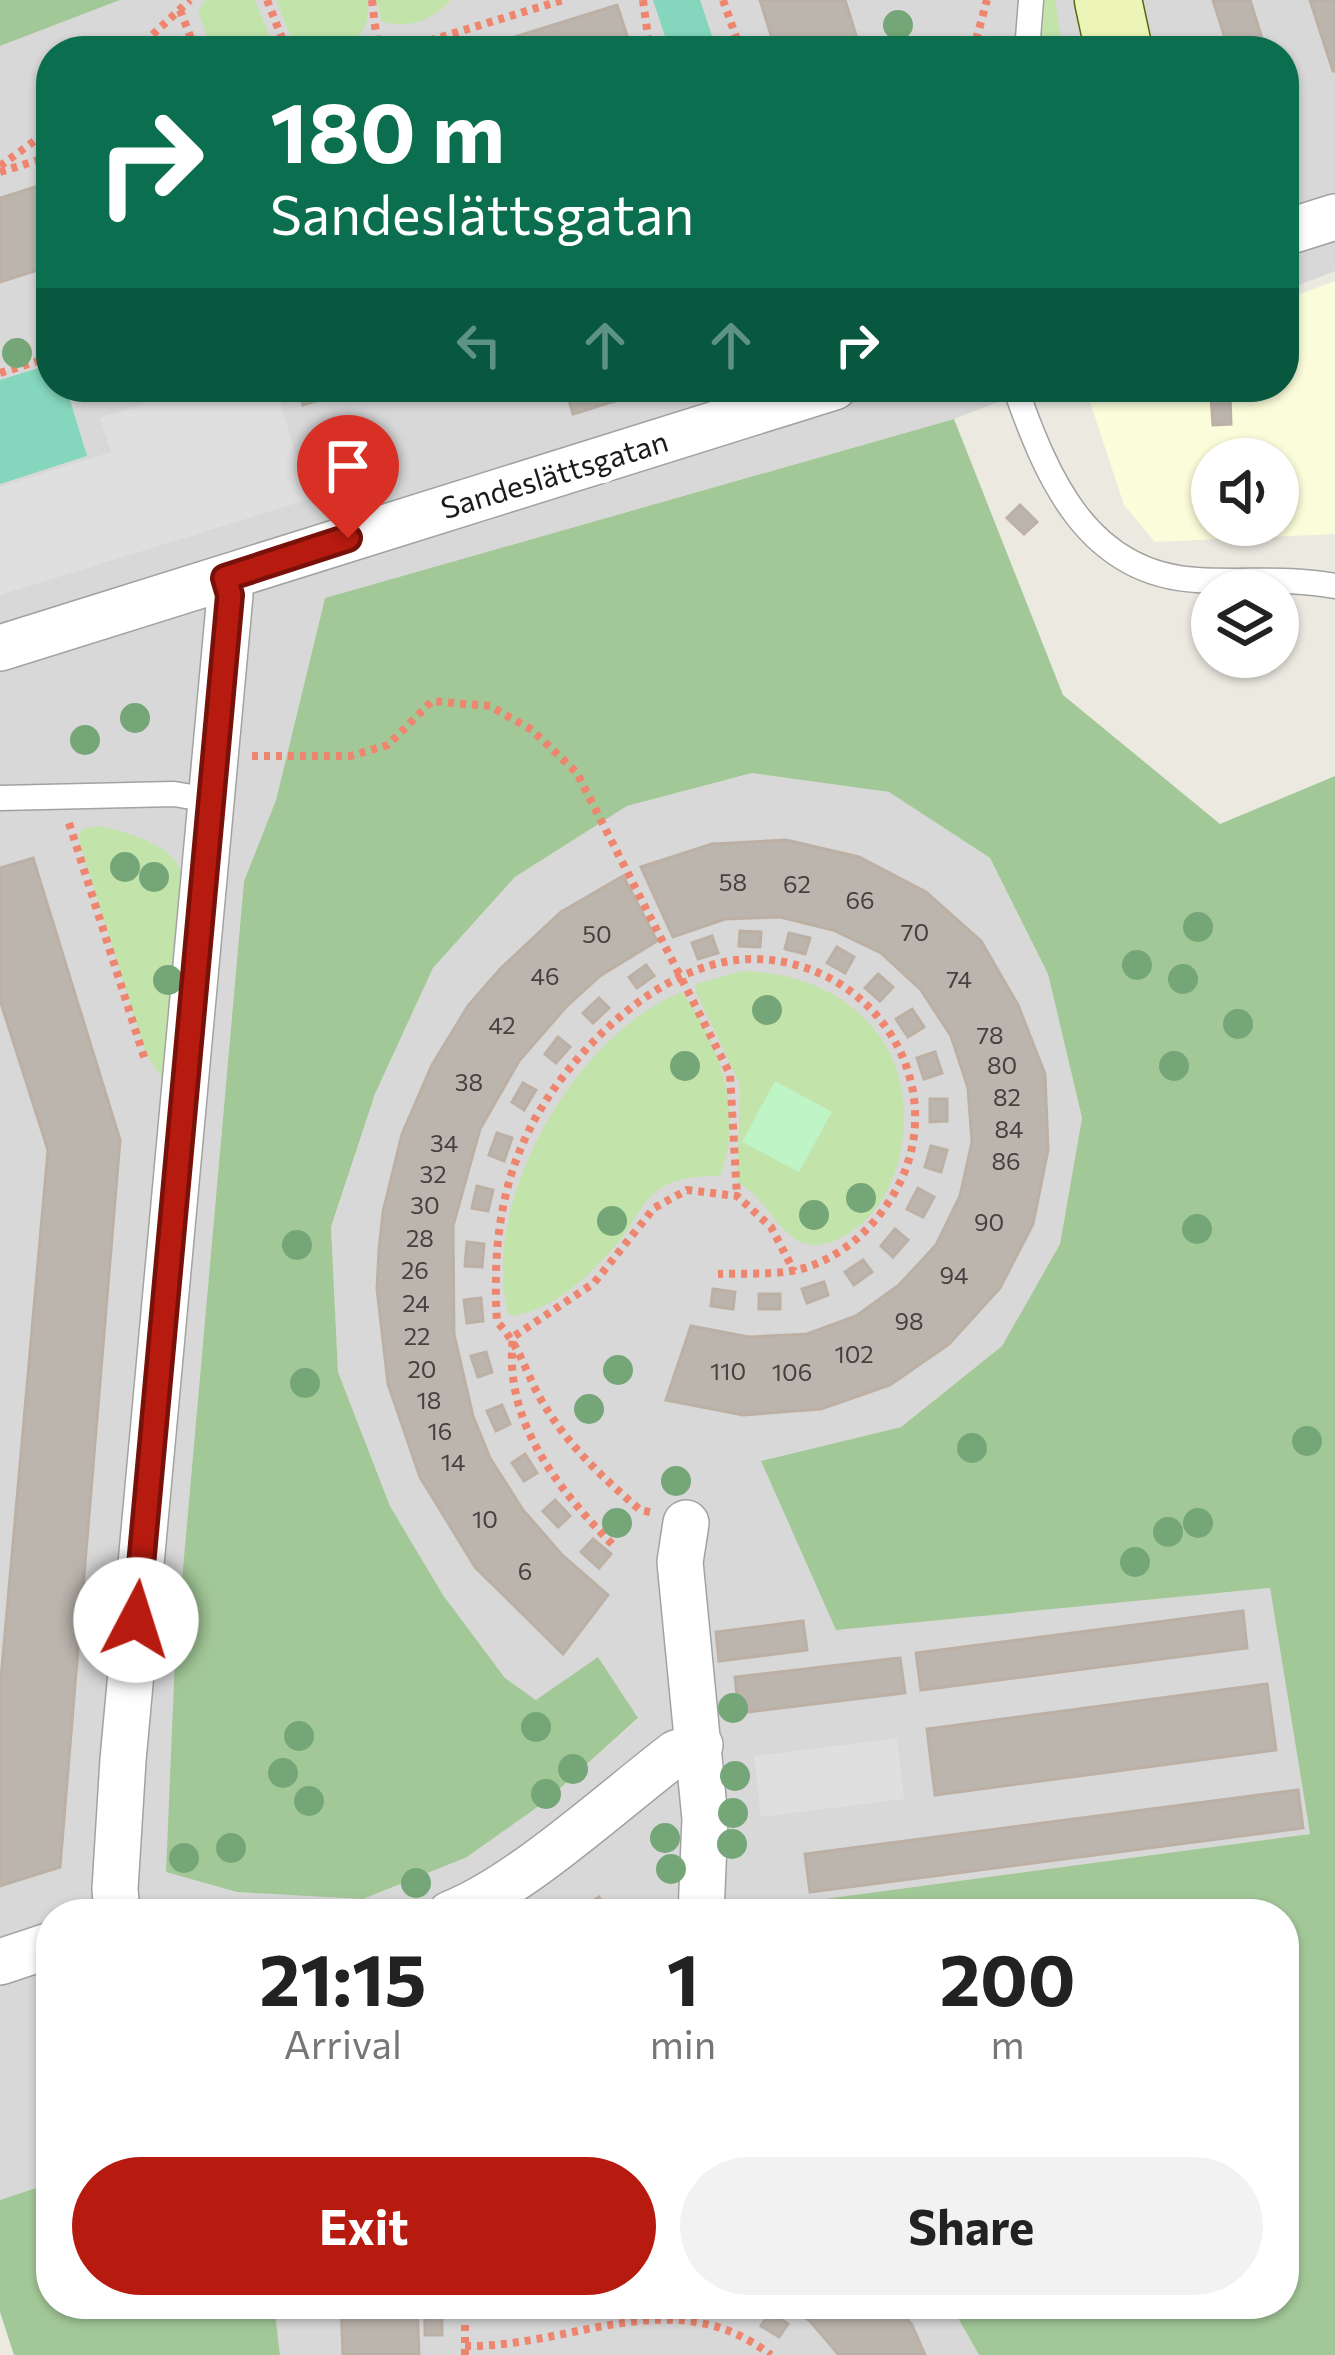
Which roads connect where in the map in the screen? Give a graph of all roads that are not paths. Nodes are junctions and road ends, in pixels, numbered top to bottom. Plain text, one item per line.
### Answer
1 (1031, 0) edge
2 (1108, 0) edge
3 (1029, 36) edge
4 (1115, 36) edge
5 (1335, 218) edge
6 (1299, 229) edge
7 (785, 402) edge
8 (1020, 402) edge
9 (225, 578) junction
10 (1335, 586) edge
11 (0, 648) edge
12 (212, 778) junction
13 (0, 798) edge
14 (686, 1522) road end
15 (700, 1745) junction
16 (116, 1899) edge
17 (480, 1899) edge
18 (702, 1899) edge
19 (36, 1950) edge
20 (0, 1962) edge

1 - 3 lane
2 - 4 street
5 - 6 street
7 - 9 street, Sandeslättsgatan
8 - 10 lane
9 - 11 street, Sandeslättsgatan
9 - 12 street
12 - 13 lane
12 - 16 street
14 - 15 street
15 - 17 street
15 - 18 street
19 - 20 street

